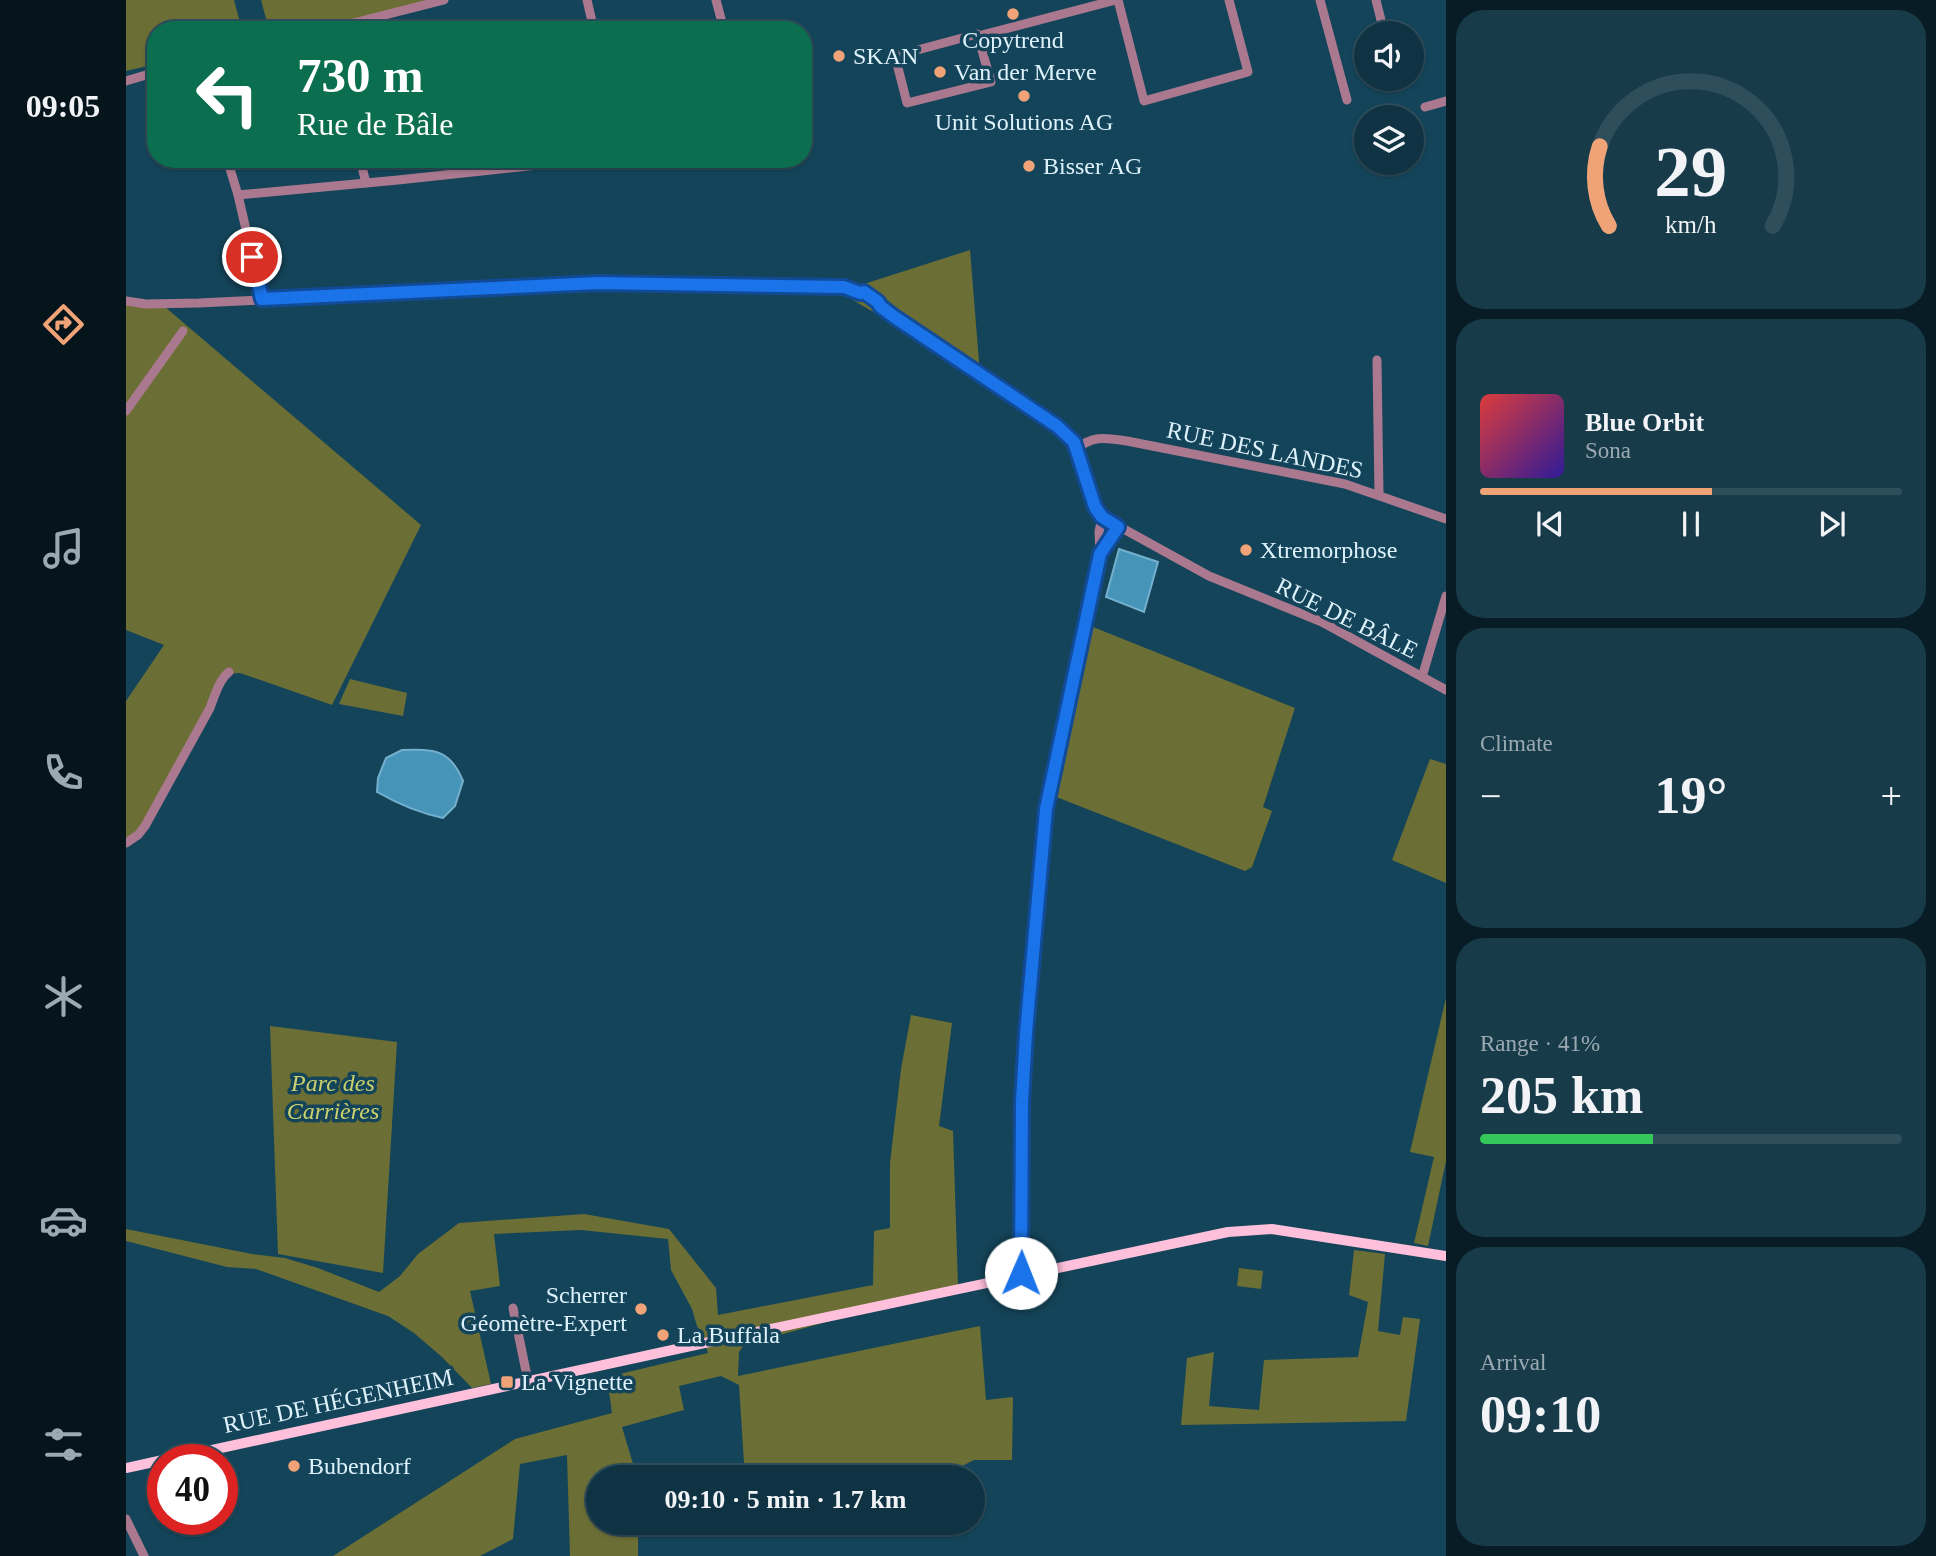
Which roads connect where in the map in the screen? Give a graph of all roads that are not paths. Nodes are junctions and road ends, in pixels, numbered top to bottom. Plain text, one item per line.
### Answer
1 (444, 0) edge
2 (587, 0) edge
3 (716, 0) edge
4 (1117, 0) edge
5 (1229, 0) edge
6 (1320, 0) edge
7 (1376, 0) edge
8 (1381, 20) dead end
9 (362, 21) edge
10 (592, 21) edge
11 (722, 21) edge
12 (977, 34) dead end
13 (147, 74) edge
14 (126, 80) edge
15 (1346, 100) dead end
16 (1446, 101) edge
17 (1425, 107) dead end
18 (230, 168) edge
19 (362, 168) edge
20 (508, 168) edge
21 (366, 183) junction
22 (238, 195) junction
23 (262, 299) junction
24 (126, 301) edge
25 (184, 331) dead end
26 (1377, 360) dead end
27 (126, 411) edge
28 (1076, 449) junction
29 (1379, 495) junction
30 (1102, 517) junction
31 (1446, 519) edge
32 (1118, 527) junction
33 (1100, 554) junction
34 (1446, 596) edge
35 (229, 672) dead end
36 (1422, 677) junction
37 (1446, 690) edge
38 (126, 843) edge
39 (1446, 1256) edge
40 (1020, 1276) junction
41 (513, 1308) dead end
42 (528, 1381) junction
43 (238, 1444) edge
44 (147, 1464) edge
45 (126, 1468) edge
46 (126, 1519) edge
47 (144, 1556) edge

1 - 9 street
2 - 10 street
3 - 11 street
4 - 5 street
4 - 12 street
6 - 15 street
7 - 8 street
13 - 14 street
16 - 17 street
18 - 22 street
19 - 21 street
20 - 21 street
21 - 22 street
22 - 23 street
23 - 24 street
23 - 28 street
25 - 27 street
26 - 29 street
28 - 29 street, RUE DES LANDES
28 - 30 street
29 - 31 street, RUE DES LANDES
30 - 32 street, RUE DE BÂLE
30 - 33 street
32 - 33 street
32 - 36 street, RUE DE BÂLE
33 - 40 street
34 - 36 street
35 - 38 street
36 - 37 street, RUE DE BÂLE
39 - 40 main road, RUE DE HÉGENHEIM
40 - 42 main road, RUE DE HÉGENHEIM
41 - 42 street
42 - 43 main road, RUE DE HÉGENHEIM
44 - 45 main road, RUE DE HÉGENHEIM
46 - 47 street

